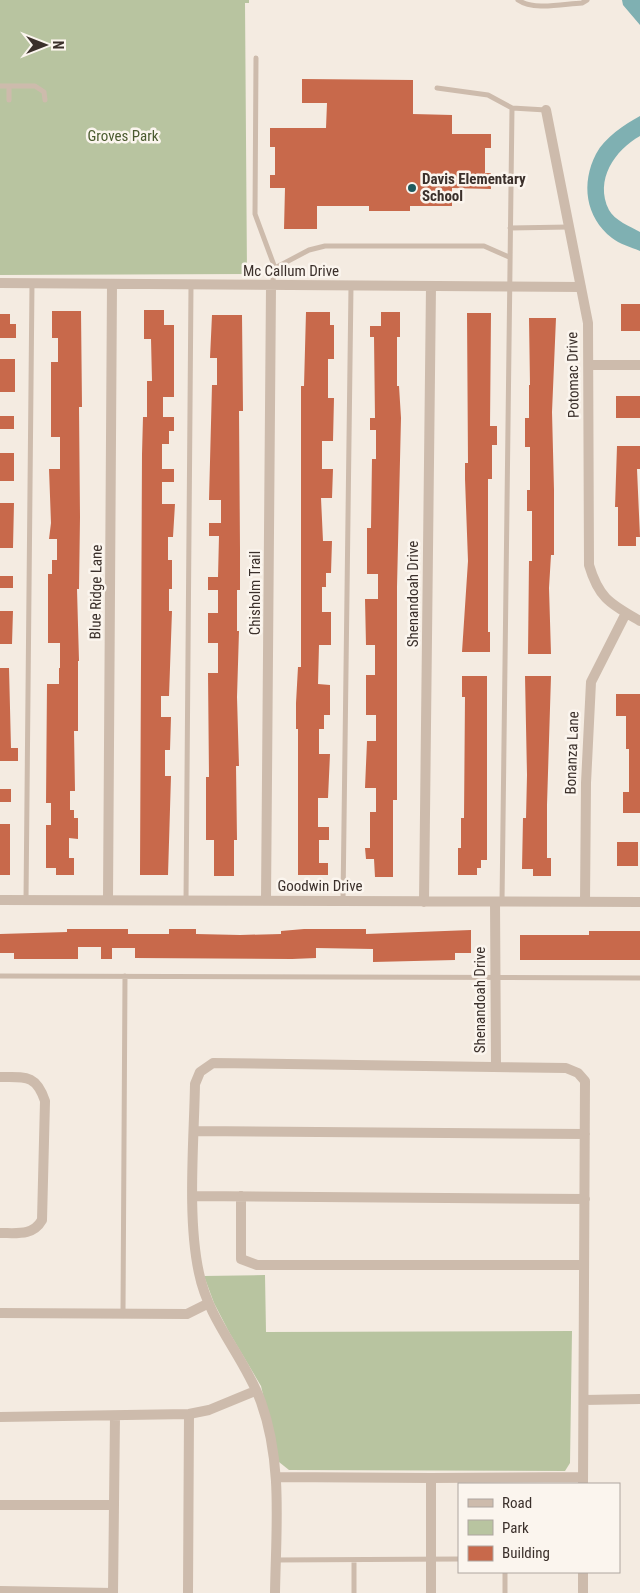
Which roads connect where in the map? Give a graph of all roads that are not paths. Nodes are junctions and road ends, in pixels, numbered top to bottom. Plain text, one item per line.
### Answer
1 (518, 0) edge
2 (587, 0) edge
3 (256, 58) dead end
4 (0, 86) edge
5 (9, 86) junction
6 (438, 88) dead end
7 (9, 100) dead end
8 (45, 100) dead end
9 (512, 108) junction
10 (546, 110) joint
11 (569, 227) junction
12 (510, 228) junction
13 (509, 257) junction
14 (275, 268) junction
15 (0, 283) edge
16 (32, 283) junction
17 (112, 284) junction
18 (191, 285) junction
19 (272, 286) junction
20 (351, 286) junction
21 (431, 286) junction
22 (509, 286) junction
23 (581, 287) junction
24 (589, 365) junction
25 (640, 365) edge
26 (626, 613) junction
27 (640, 621) edge
28 (0, 900) edge
29 (26, 900) junction
30 (108, 900) junction
31 (186, 900) junction
32 (266, 901) junction
33 (343, 901) junction
34 (424, 902) junction
35 (498, 902) junction
36 (585, 902) junction
37 (640, 902) edge
38 (0, 976) edge
39 (125, 976) junction
40 (495, 976) junction
41 (640, 978) edge
42 (496, 1067) junction
43 (0, 1077) edge
44 (194, 1131) junction
45 (585, 1134) junction
46 (194, 1196) junction
47 (241, 1196) junction
48 (585, 1199) junction
49 (0, 1233) edge
50 (584, 1265) junction
51 (207, 1304) junction
52 (0, 1313) edge
53 (123, 1314) junction
54 (255, 1391) junction
55 (640, 1399) edge
56 (584, 1400) junction
57 (189, 1414) junction
58 (115, 1416) junction
59 (0, 1417) edge
60 (276, 1477) junction
61 (431, 1478) junction
62 (583, 1481) edge
63 (0, 1505) edge
64 (114, 1505) junction
65 (431, 1559) junction
66 (458, 1559) edge
67 (275, 1560) junction
68 (354, 1560) junction
69 (505, 1573) edge
70 (583, 1573) edge
71 (0, 1591) edge
72 (113, 1593) edge
73 (188, 1593) edge
74 (275, 1593) edge
75 (354, 1593) edge
76 (431, 1593) edge
77 (505, 1593) edge
78 (583, 1593) edge

1 - 2 lane
3 - 14 lane
4 - 5 lane
5 - 7 lane
5 - 8 lane
6 - 9 lane
9 - 10 lane
9 - 12 lane
10 - 11 street, Potomac Drive
11 - 12 lane
11 - 23 street, Potomac Drive
12 - 13 lane
13 - 14 lane
13 - 22 lane
14 - 19 lane
15 - 16 street, Mc Callum Drive
16 - 17 street, Mc Callum Drive
16 - 29 lane
17 - 18 street, Mc Callum Drive
17 - 30 street, Blue Ridge Lane
18 - 19 street, Mc Callum Drive
18 - 31 lane
19 - 20 street, Mc Callum Drive
19 - 32 street, Chisholm Trail
20 - 21 street, Mc Callum Drive
20 - 33 lane
21 - 22 street, Mc Callum Drive
21 - 34 street, Shenandoah Drive
22 - 23 street, Mc Callum Drive
22 - 35 lane
23 - 24 street, Potomac Drive
24 - 25 street
24 - 26 street, Potomac Drive
26 - 27 street, Potomac Drive
26 - 36 street, Bonanza Lane
28 - 29 street, Goodwin Drive
29 - 30 street, Goodwin Drive
30 - 31 street, Goodwin Drive
31 - 32 street, Goodwin Drive
32 - 33 street, Goodwin Drive
33 - 34 street, Goodwin Drive
34 - 35 street, Goodwin Drive
35 - 36 street, Goodwin Drive
35 - 40 street, Shenandoah Drive
36 - 37 street, Goodwin Drive
38 - 39 lane
39 - 40 lane
39 - 53 lane
40 - 41 lane
40 - 42 street, Shenandoah Drive
42 - 44 street
42 - 45 street
43 - 49 street
44 - 45 street
44 - 46 street
45 - 48 street
46 - 47 street
46 - 51 street
47 - 48 street
47 - 50 street
48 - 50 street
50 - 56 street
51 - 53 street
51 - 54 street
52 - 53 street
54 - 57 street
54 - 60 street
55 - 56 street
56 - 62 street
57 - 58 street
57 - 73 street
58 - 59 street
58 - 64 street
60 - 61 street
60 - 67 street
61 - 62 street
61 - 65 street
63 - 64 street
64 - 72 street
65 - 66 lane
65 - 68 lane
65 - 76 street
67 - 68 lane
67 - 74 street
68 - 75 lane
69 - 77 lane
70 - 78 street
71 - 72 street

